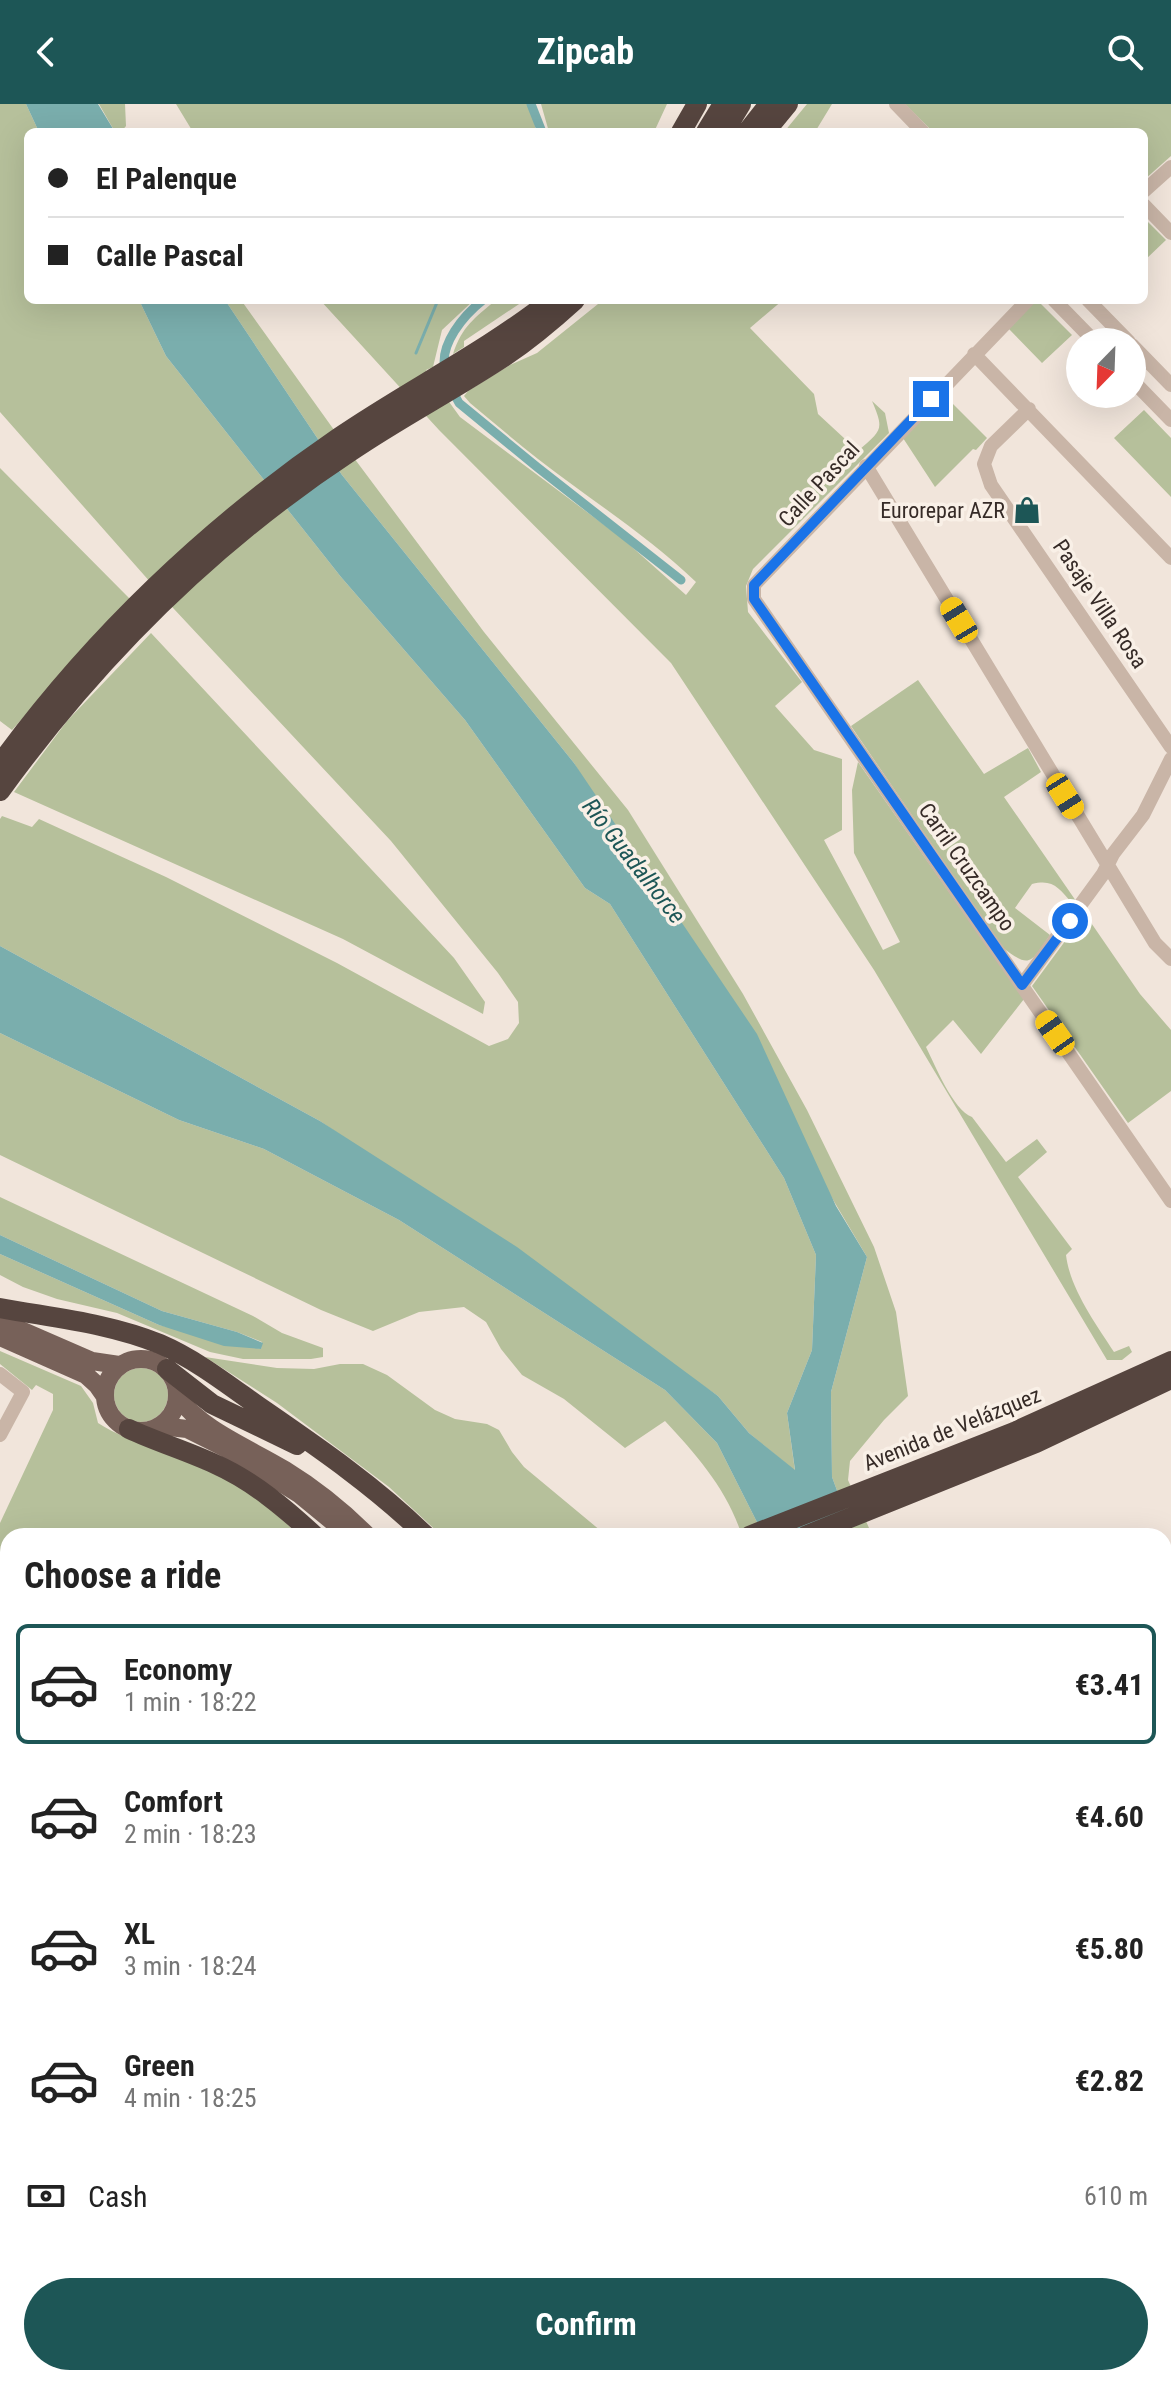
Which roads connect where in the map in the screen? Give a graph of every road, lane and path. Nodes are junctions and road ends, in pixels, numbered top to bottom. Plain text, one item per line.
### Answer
1 (685, 104) edge
2 (697, 104) edge
3 (723, 104) edge
4 (741, 104) edge
5 (769, 104) edge
6 (788, 104) edge
7 (896, 104) edge
8 (676, 128) edge
9 (683, 128) edge
10 (708, 128) edge
11 (726, 128) edge
12 (750, 128) edge
13 (768, 128) edge
14 (919, 128) edge
15 (1171, 167) edge
16 (1148, 187) edge
17 (1148, 209) edge
18 (1171, 233) edge
19 (547, 304) edge
20 (569, 304) edge
21 (1024, 304) edge
22 (1058, 304) edge
23 (1092, 304) edge
24 (1081, 328) edge
25 (1115, 328) edge
26 (500, 349) junction
27 (974, 354) junction
28 (1146, 360) edge
29 (1171, 385) edge
30 (1146, 394) edge
31 (1029, 409) junction
32 (1171, 420) edge
33 (866, 466) junction
34 (1171, 558) edge
35 (754, 599) joint
36 (1171, 747) edge
37 (1171, 759) edge
38 (0, 764) edge
39 (0, 791) edge
40 (1108, 865) junction
41 (1171, 959) edge
42 (1022, 985) junction
43 (1171, 1201) edge
44 (0, 1308) edge
45 (0, 1321) edge
46 (0, 1337) edge
47 (1171, 1352) edge
48 (1171, 1361) edge
49 (119, 1365) junction
50 (167, 1369) junction
51 (0, 1374) edge
52 (1171, 1379) edge
53 (104, 1395) junction
54 (178, 1397) junction
55 (1087, 1400) junction
56 (161, 1426) junction
57 (129, 1429) junction
58 (0, 1435) edge
59 (968, 1461) junction
60 (379, 1495) junction
61 (306, 1528) edge
62 (340, 1528) edge
63 (359, 1528) edge
64 (417, 1528) edge
65 (772, 1528) edge
66 (822, 1528) edge

1 - 8 highway
2 - 9 highway
3 - 10 highway
4 - 11 highway
5 - 12 highway
6 - 13 highway
7 - 14 street
15 - 16 street
17 - 18 street
19 - 26 highway
20 - 26 highway
21 - 27 street, Calle Pascal
22 - 24 street
23 - 25 street
26 - 38 highway
26 - 39 highway
27 - 31 street
27 - 33 street, Calle Pascal
28 - 29 street
30 - 32 street
31 - 34 street
31 - 36 street, Pasaje Villa Rosa
33 - 35 street, Calle Pascal
33 - 40 street
35 - 42 street, Carril Cruzcampo
37 - 40 street
40 - 41 street
40 - 42 street
42 - 43 street, Carril Cruzcampo
44 - 60 highway
45 - 49 main road
46 - 53 main road
47 - 55 highway
48 - 55 highway, Avenida de Velázquez
49 - 50 main road
49 - 53 main road
50 - 54 main road
50 - 60 highway
51 - 58 street
52 - 59 highway, Avenida de Velázquez
53 - 57 main road
54 - 56 main road
54 - 63 main road
55 - 59 highway, Avenida de Velázquez
56 - 57 main road
56 - 62 main road
57 - 61 highway
59 - 65 highway, Avenida de Velázquez
59 - 66 highway, Avenida de Velázquez
60 - 64 highway

